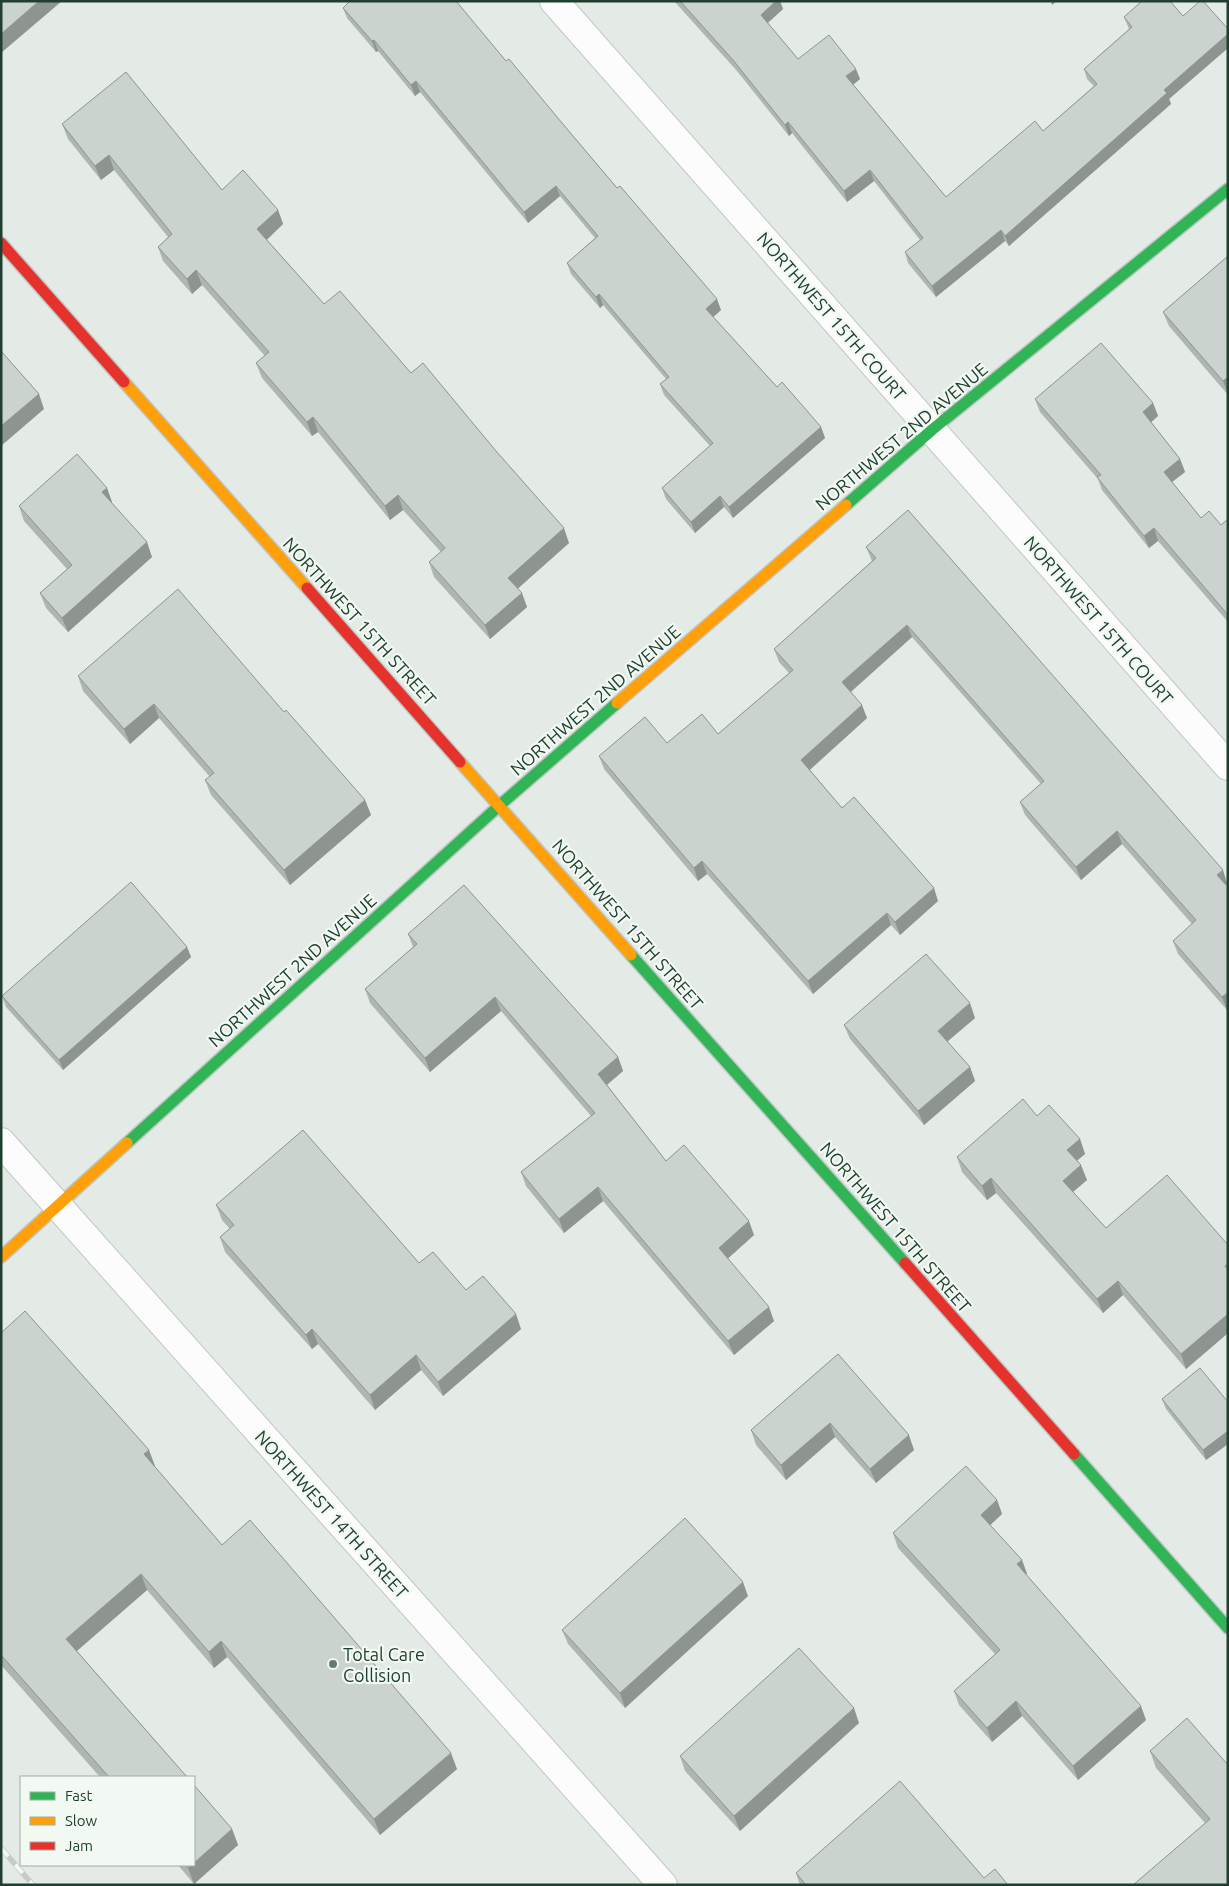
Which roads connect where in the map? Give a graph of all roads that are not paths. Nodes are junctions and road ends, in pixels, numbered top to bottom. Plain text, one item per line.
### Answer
1 (554, 1) edge
2 (1228, 189) edge
3 (1, 243) edge
4 (932, 429) junction
5 (1228, 766) edge
6 (500, 805) junction
7 (1, 1142) edge
8 (57, 1206) junction
9 (1, 1257) edge
10 (1228, 1628) edge
11 (663, 1885) edge

1 - 4 street, NORTHWEST 15TH COURT
2 - 4 street, NORTHWEST 2ND AVENUE
3 - 6 street, NORTHWEST 15TH STREET
4 - 5 street, NORTHWEST 15TH COURT
4 - 6 street, NORTHWEST 2ND AVENUE
6 - 8 street, NORTHWEST 2ND AVENUE
6 - 10 street, NORTHWEST 15TH STREET
7 - 8 street, NORTHWEST 14TH STREET
8 - 9 street, NORTHWEST 2ND AVENUE
8 - 11 street, NORTHWEST 14TH STREET

